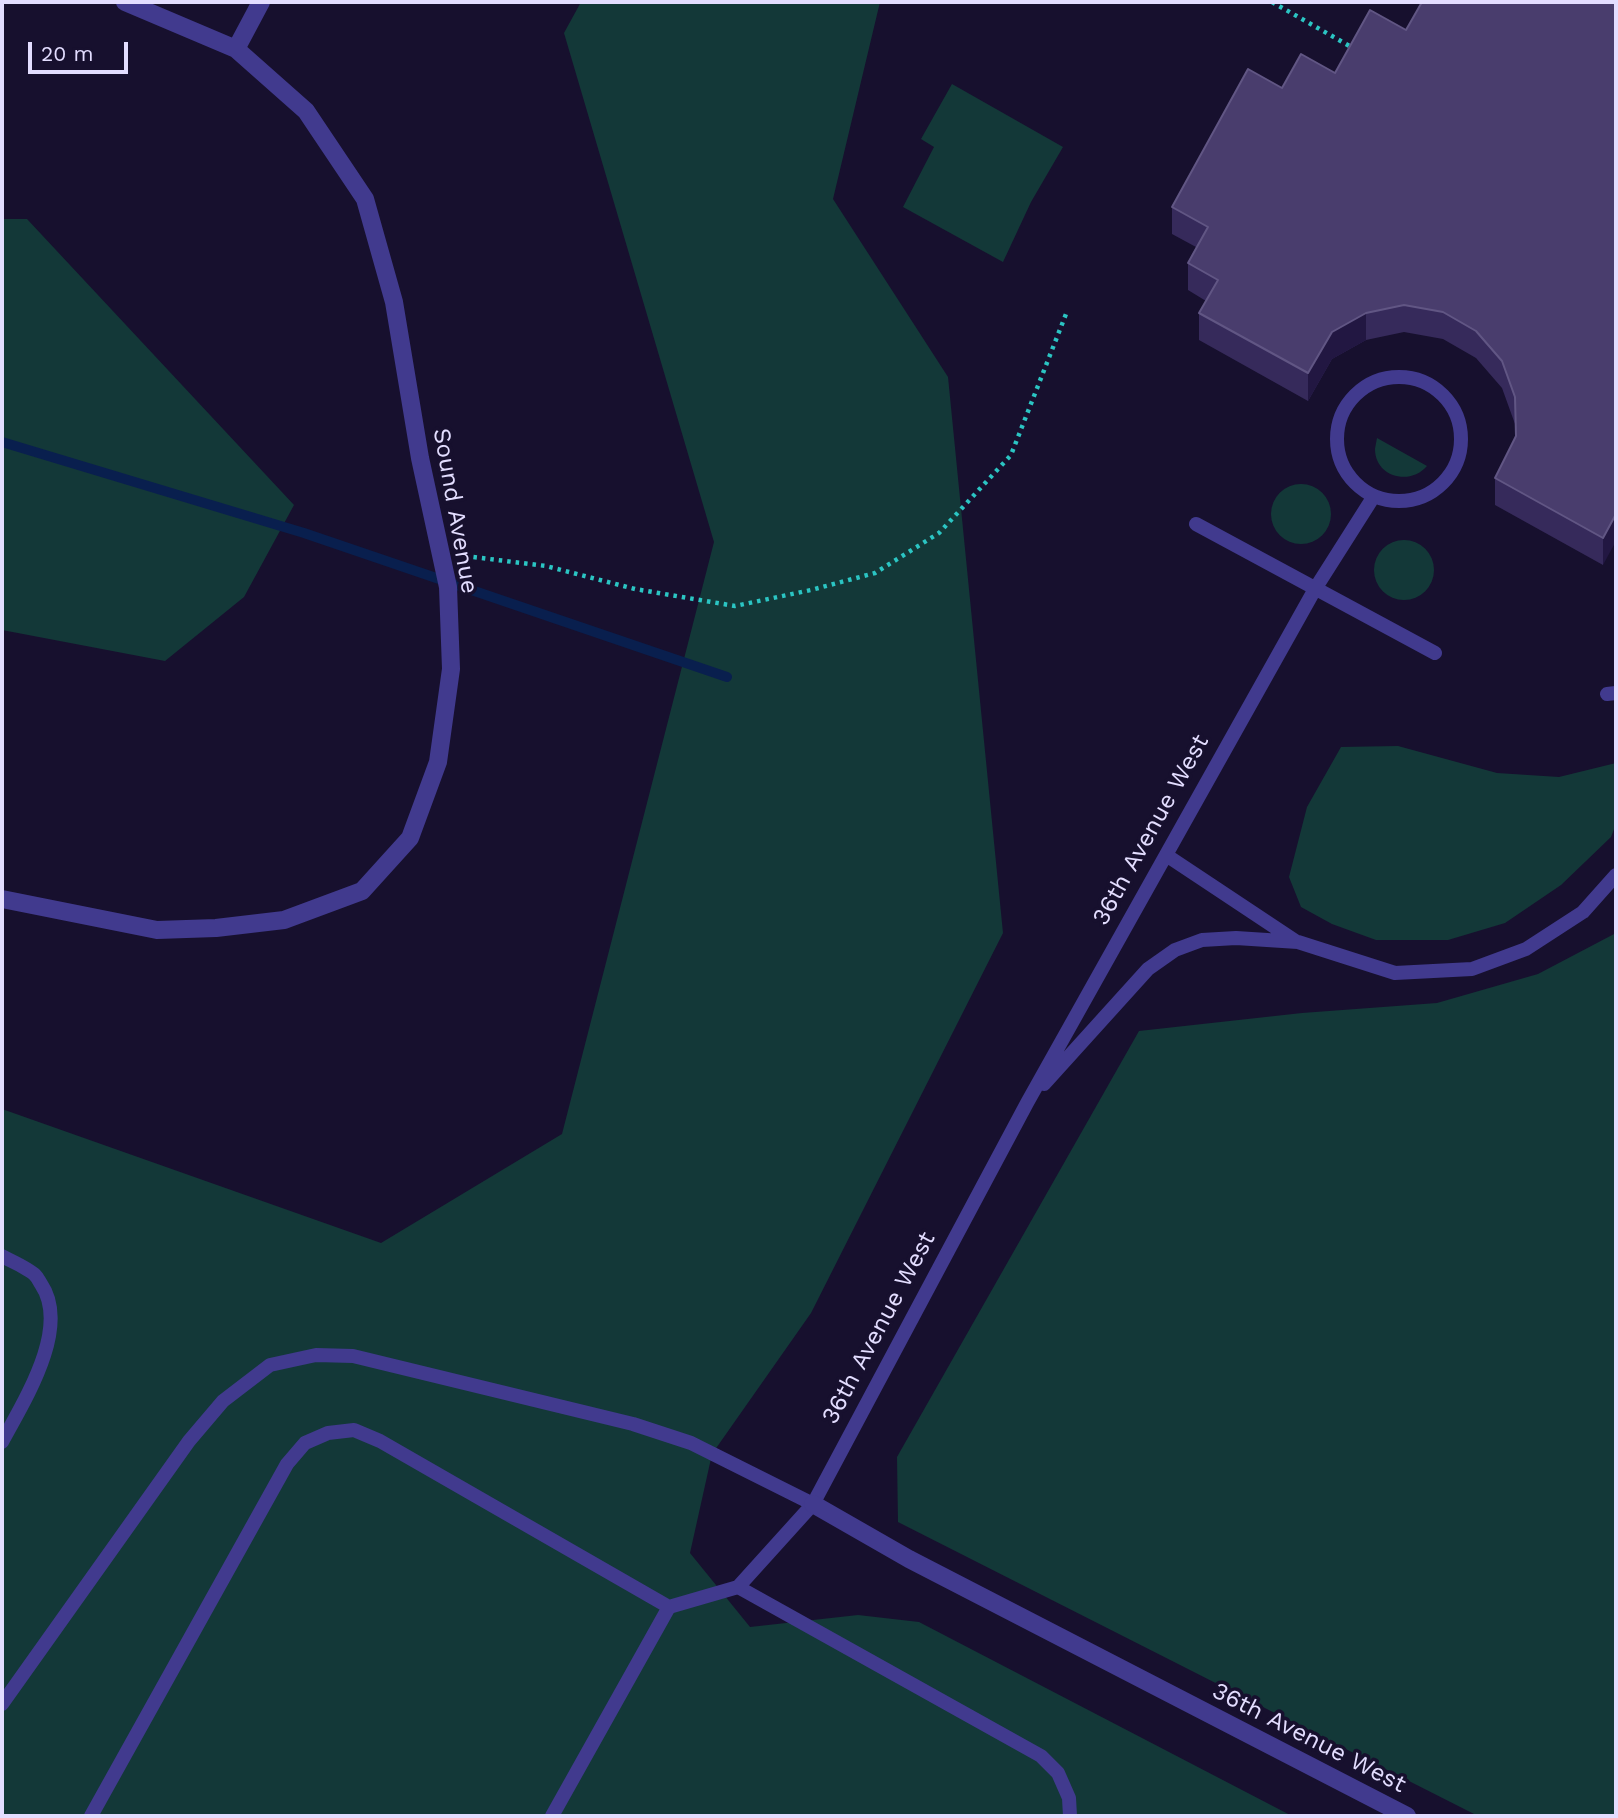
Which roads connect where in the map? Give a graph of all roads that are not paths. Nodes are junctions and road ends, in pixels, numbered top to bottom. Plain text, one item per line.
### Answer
1 (125, 2) edge
2 (261, 2) edge
3 (236, 49) junction
4 (1374, 496) junction
5 (1195, 524) dead end
6 (1315, 589) junction
7 (1435, 653) dead end
8 (1166, 855) junction
9 (1616, 875) edge
10 (2, 899) edge
11 (1298, 942) junction
12 (1027, 1103) junction
13 (2, 1256) edge
14 (2, 1442) edge
15 (813, 1504) junction
16 (738, 1587) junction
17 (669, 1608) junction
18 (2, 1704) edge
19 (91, 1816) edge
20 (552, 1816) edge
21 (1070, 1816) edge
22 (1407, 1816) edge

1 - 3 street, Sound Avenue
2 - 3 street
3 - 10 street, Sound Avenue
4 - 4 lane
4 - 6 lane, 36th Avenue West
5 - 6 lane
6 - 7 lane
6 - 8 lane, 36th Avenue West
8 - 11 lane
8 - 12 lane, 36th Avenue West
9 - 11 lane
11 - 12 lane
12 - 15 lane, 36th Avenue West
13 - 14 lane
15 - 16 lane
15 - 18 lane
15 - 22 street, 36th Avenue West
16 - 17 lane
16 - 21 lane
17 - 19 lane
17 - 20 lane

